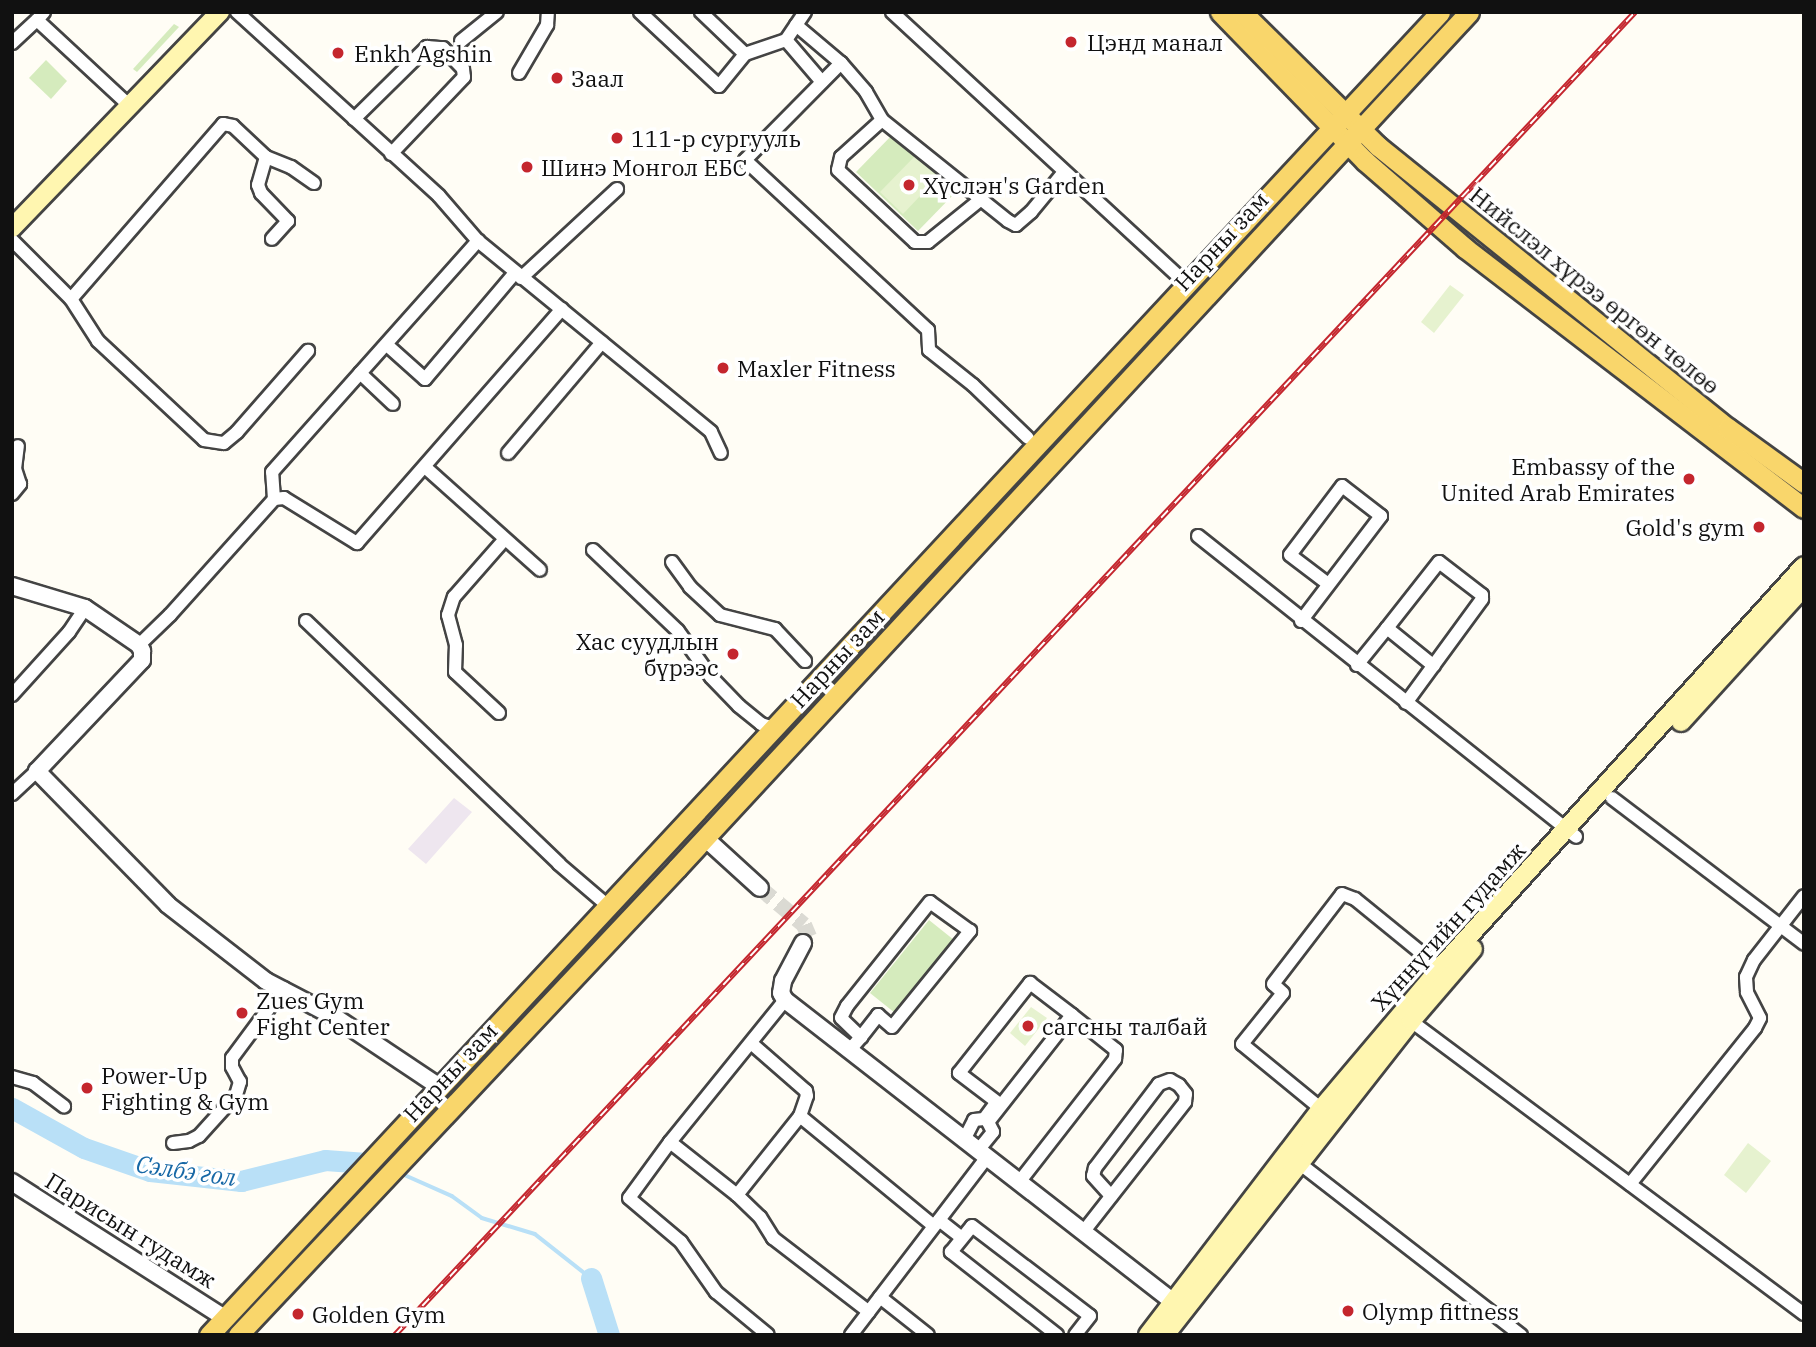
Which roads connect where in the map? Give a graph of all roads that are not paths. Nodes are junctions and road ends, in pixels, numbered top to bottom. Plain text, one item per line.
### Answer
1 (220, 12) edge
2 (237, 12) edge
3 (497, 12) edge
4 (548, 12) edge
5 (640, 12) edge
6 (701, 12) edge
7 (805, 12) edge
8 (892, 12) edge
9 (1220, 12) edge
10 (1242, 12) edge
11 (1440, 12) edge
12 (1469, 12) edge
13 (40, 16) edge
14 (796, 25) junction
15 (786, 40) junction
16 (461, 41) dead end
17 (12, 43) edge
18 (745, 54) junction
19 (841, 63) junction
20 (519, 73) dead end
21 (822, 82) junction
22 (130, 106) junction
23 (354, 119) junction
24 (1338, 119) junction
25 (882, 120) junction
26 (1354, 135) junction
27 (391, 154) junction
28 (266, 157) junction
29 (1064, 172) junction
30 (314, 183) dead end
31 (617, 189) dead end
32 (980, 200) junction
33 (12, 228) edge
34 (272, 239) dead end
35 (12, 240) edge
36 (478, 241) junction
37 (518, 275) junction
38 (1186, 283) junction
39 (71, 299) junction
40 (562, 309) junction
41 (602, 342) junction
42 (387, 345) junction
43 (308, 351) dead end
44 (360, 373) junction
45 (393, 404) dead end
46 (1028, 438) dead end
47 (19, 446) dead end
48 (508, 453) dead end
49 (721, 453) dead end
50 (425, 467) junction
51 (1804, 483) edge
52 (996, 489) junction
53 (12, 494) edge
54 (274, 499) junction
55 (1012, 503) junction
56 (1804, 508) edge
57 (1198, 536) dead end
58 (505, 539) junction
59 (593, 550) dead end
60 (672, 562) dead end
61 (1804, 566) edge
62 (540, 570) dead end
63 (1328, 584) junction
64 (12, 586) edge
65 (1804, 587) edge
66 (85, 608) junction
67 (306, 621) dead end
68 (1301, 621) junction
69 (1387, 628) junction
70 (139, 645) junction
71 (805, 661) dead end
72 (1357, 664) junction
73 (1434, 666) junction
74 (12, 695) edge
75 (1406, 704) junction
76 (499, 713) dead end
77 (773, 728) junction
78 (37, 771) junction
79 (12, 794) edge
80 (1612, 797) junction
81 (1572, 833) junction
82 (701, 841) junction
83 (758, 891) tunnel mouth
84 (1804, 896) edge
85 (610, 903) junction
86 (631, 917) junction
87 (1781, 926) junction
88 (803, 943) dead end
89 (1804, 944) edge
90 (1440, 968) junction
91 (284, 988) junction
92 (785, 1000) junction
93 (1072, 1015) junction
94 (1411, 1021) junction
95 (860, 1037) junction
96 (751, 1043) junction
97 (849, 1050) junction
98 (12, 1077) edge
99 (438, 1086) junction
100 (64, 1106) dead end
101 (1327, 1114) junction
102 (800, 1116) junction
103 (965, 1138) junction
104 (670, 1142) junction
105 (173, 1143) dead end
106 (984, 1153) junction
107 (1299, 1163) junction
108 (1020, 1181) junction
109 (12, 1182) edge
110 (1630, 1184) junction
111 (737, 1195) junction
112 (1111, 1196) junction
113 (937, 1223) junction
114 (1084, 1231) junction
115 (962, 1238) junction
116 (880, 1297) junction
117 (1179, 1306) junction
118 (869, 1312) junction
119 (1804, 1314) edge
120 (225, 1318) junction
121 (855, 1330) edge
122 (209, 1335) edge
123 (238, 1335) edge
124 (768, 1335) edge
125 (869, 1335) edge
126 (928, 1335) edge
127 (1057, 1335) edge
128 (1075, 1335) edge
129 (1148, 1335) edge
130 (1165, 1335) edge
131 (1521, 1335) edge

1 - 22 main road
2 - 23 street
3 - 16 street
4 - 20 street
5 - 18 street
6 - 18 street
7 - 14 street
8 - 29 street
9 - 24 main road
10 - 24 main road
11 - 24 main road, Нарны зам
12 - 26 main road, Нарны зам
13 - 17 street
13 - 22 street
14 - 15 street
14 - 19 street
15 - 18 street
15 - 21 street
19 - 21 street
19 - 25 street
21 - 46 street
22 - 33 main road
23 - 27 street
23 - 27 street
24 - 26 main road
24 - 38 main road, Нарны зам
25 - 32 street
25 - 32 street
26 - 51 main road, Нийслэл хүрээ өргөн чөлөө
26 - 55 main road, Нарны зам
26 - 56 main road, Нийслэл хүрээ өргөн чөлөө
27 - 36 street
28 - 30 street
28 - 34 street
28 - 39 street
29 - 32 street
29 - 38 street
31 - 37 street
35 - 39 street
36 - 37 street
36 - 42 street
37 - 40 street
37 - 42 street
38 - 52 main road, Нарны зам
39 - 43 street
40 - 41 street
40 - 50 street
41 - 48 street
41 - 49 street
42 - 44 street
44 - 45 street
44 - 54 street
47 - 53 street
50 - 54 street
50 - 58 street
52 - 55 main road
52 - 77 main road, Нарны зам
54 - 70 street
55 - 82 main road, Нарны зам
57 - 68 street
58 - 62 street
58 - 76 street
59 - 77 street
60 - 71 street
61 - 81 main road, Хүннүгийн гудамж
63 - 63 street
63 - 68 street
64 - 66 street
65 - 80 main road, Хүннүгийн гудамж
66 - 70 street
66 - 74 street
67 - 85 street
68 - 72 street
69 - 72 street
69 - 73 street
69 - 73 street
70 - 78 street
72 - 75 street
73 - 75 street
75 - 81 street
77 - 85 main road, Нарны зам
78 - 79 street
78 - 91 street
80 - 81 main road, Хүннүгийн гудамж
80 - 87 street
81 - 90 main road, Хүннүгийн гудамж
81 - 94 main road, Хүннүгийн гудамж
82 - 83 street
82 - 86 main road, Нарны зам
84 - 87 street
85 - 86 main road
85 - 99 main road, Нарны зам
86 - 123 main road, Нарны зам
87 - 89 street
87 - 110 street
88 - 92 street
90 - 101 main road, Хүннүгийн гудамж
90 - 101 street
91 - 99 street
91 - 105 street
92 - 96 street
92 - 97 street
93 - 103 street
93 - 106 street
93 - 108 street
94 - 101 main road, Хүннүгийн гудамж
94 - 110 street
95 - 95 street
95 - 97 street
96 - 102 street
96 - 104 street
97 - 103 street
98 - 100 street
99 - 120 main road, Нарны зам
101 - 107 main road, Хүннүгийн гудамж
101 - 117 main road, Хүннүгийн гудамж
102 - 111 street
102 - 113 street
103 - 106 street
104 - 111 street
104 - 124 street
106 - 108 street
106 - 113 street
107 - 117 main road, Хүннүгийн гудамж
107 - 131 street
108 - 114 street
109 - 120 street, Парисын гудамж
110 - 119 street
111 - 118 street
112 - 112 street
112 - 114 street
113 - 115 street
113 - 116 street
114 - 117 street
115 - 127 street
115 - 128 street
116 - 118 street
116 - 126 street
117 - 129 main road, Хүннүгийн гудамж
117 - 130 main road, Хүннүгийн гудамж
118 - 121 street
120 - 122 main road, Нарны зам
121 - 125 street

